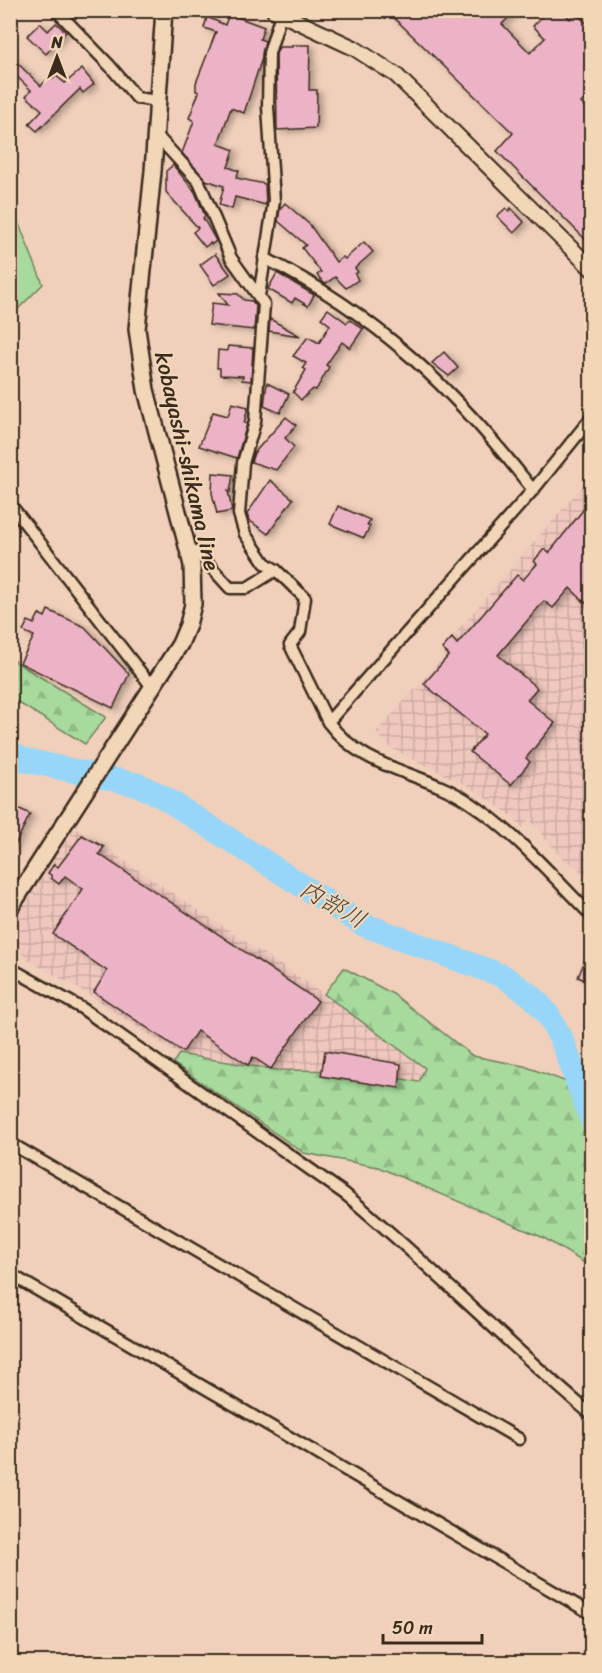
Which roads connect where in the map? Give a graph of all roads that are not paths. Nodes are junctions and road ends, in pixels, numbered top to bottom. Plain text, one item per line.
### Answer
1 (56, 10) edge
2 (164, 10) edge
3 (277, 12) edge
4 (157, 101) junction
5 (156, 135) junction
6 (264, 258) junction
7 (591, 269) edge
8 (259, 296) junction
9 (591, 417) edge
10 (533, 490) junction
11 (10, 504) edge
12 (188, 548) junction
13 (276, 570) junction
14 (152, 687) junction
15 (328, 722) junction
16 (10, 908) edge
17 (591, 916) edge
18 (10, 968) edge
19 (10, 1143) edge
20 (10, 1274) edge
21 (591, 1415) edge
22 (519, 1439) dead end
23 (591, 1614) edge

1 - 4 street
2 - 4 main road, kobayashi-shikama line
3 - 6 street
3 - 7 street
4 - 5 main road, kobayashi-shikama line
5 - 8 street
5 - 12 main road, kobayashi-shikama line
6 - 8 street
6 - 10 street
8 - 13 street
9 - 10 street
10 - 15 street
11 - 14 street
12 - 13 street
12 - 14 main road, kobayashi-shikama line
13 - 15 street
14 - 16 main road, kobayashi-shikama line
15 - 17 street
18 - 21 street
19 - 22 street
20 - 23 street

